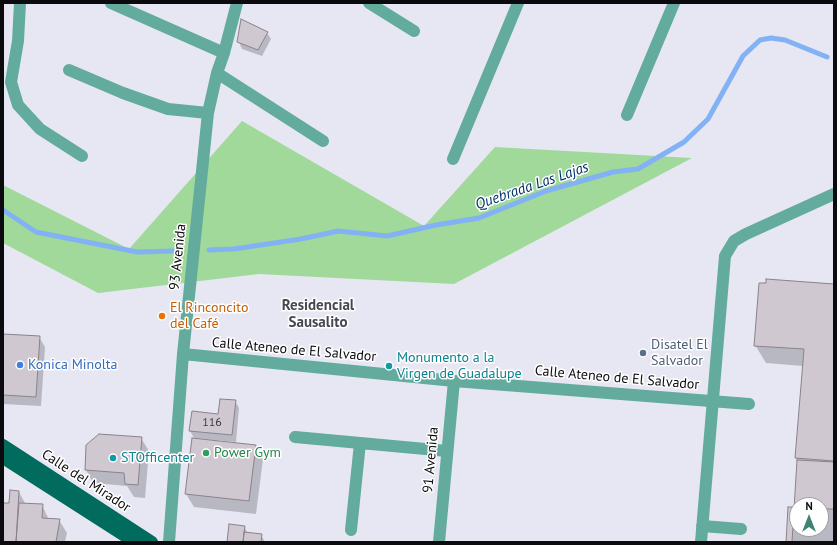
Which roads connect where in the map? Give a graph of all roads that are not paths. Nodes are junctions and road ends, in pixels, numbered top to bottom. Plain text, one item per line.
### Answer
1 (20, 3) edge
2 (111, 3) edge
3 (236, 3) edge
4 (369, 3) edge
5 (518, 3) edge
6 (674, 3) edge
7 (414, 31) dead end
8 (224, 53) junction
9 (69, 70) dead end
10 (217, 73) junction
11 (208, 113) junction
12 (626, 115) dead end
13 (323, 141) dead end
14 (82, 156) dead end
15 (453, 159) dead end
16 (834, 194) edge
17 (183, 354) junction
18 (454, 380) junction
19 (713, 401) junction
20 (749, 404) dead end
21 (295, 437) dead end
22 (360, 443) junction
23 (3, 445) edge
24 (447, 451) junction
25 (3, 458) edge
26 (702, 526) junction
27 (740, 529) dead end
28 (351, 530) dead end
29 (134, 542) edge
30 (152, 542) edge
31 (169, 542) edge
32 (439, 542) edge
33 (701, 542) edge

1 - 14 street
2 - 8 street
3 - 8 street, 93 Avenida
4 - 7 street
5 - 15 street
6 - 12 street
8 - 10 street, 93 Avenida
9 - 11 street
10 - 11 street, 93 Avenida
10 - 13 street
11 - 17 street, 93 Avenida
16 - 19 street
17 - 18 street, Calle Ateneo de El Salvador
17 - 31 street, 93 Avenida
18 - 19 street, Calle Ateneo de El Salvador
18 - 24 street, 91 Avenida
19 - 20 street, Calle Ateneo de El Salvador
19 - 26 street
21 - 22 street
22 - 24 street
22 - 28 street
23 - 30 main road, Calle del Mirador
24 - 32 street, 91 Avenida
25 - 29 main road, Calle del Mirador
26 - 27 street
26 - 33 street

